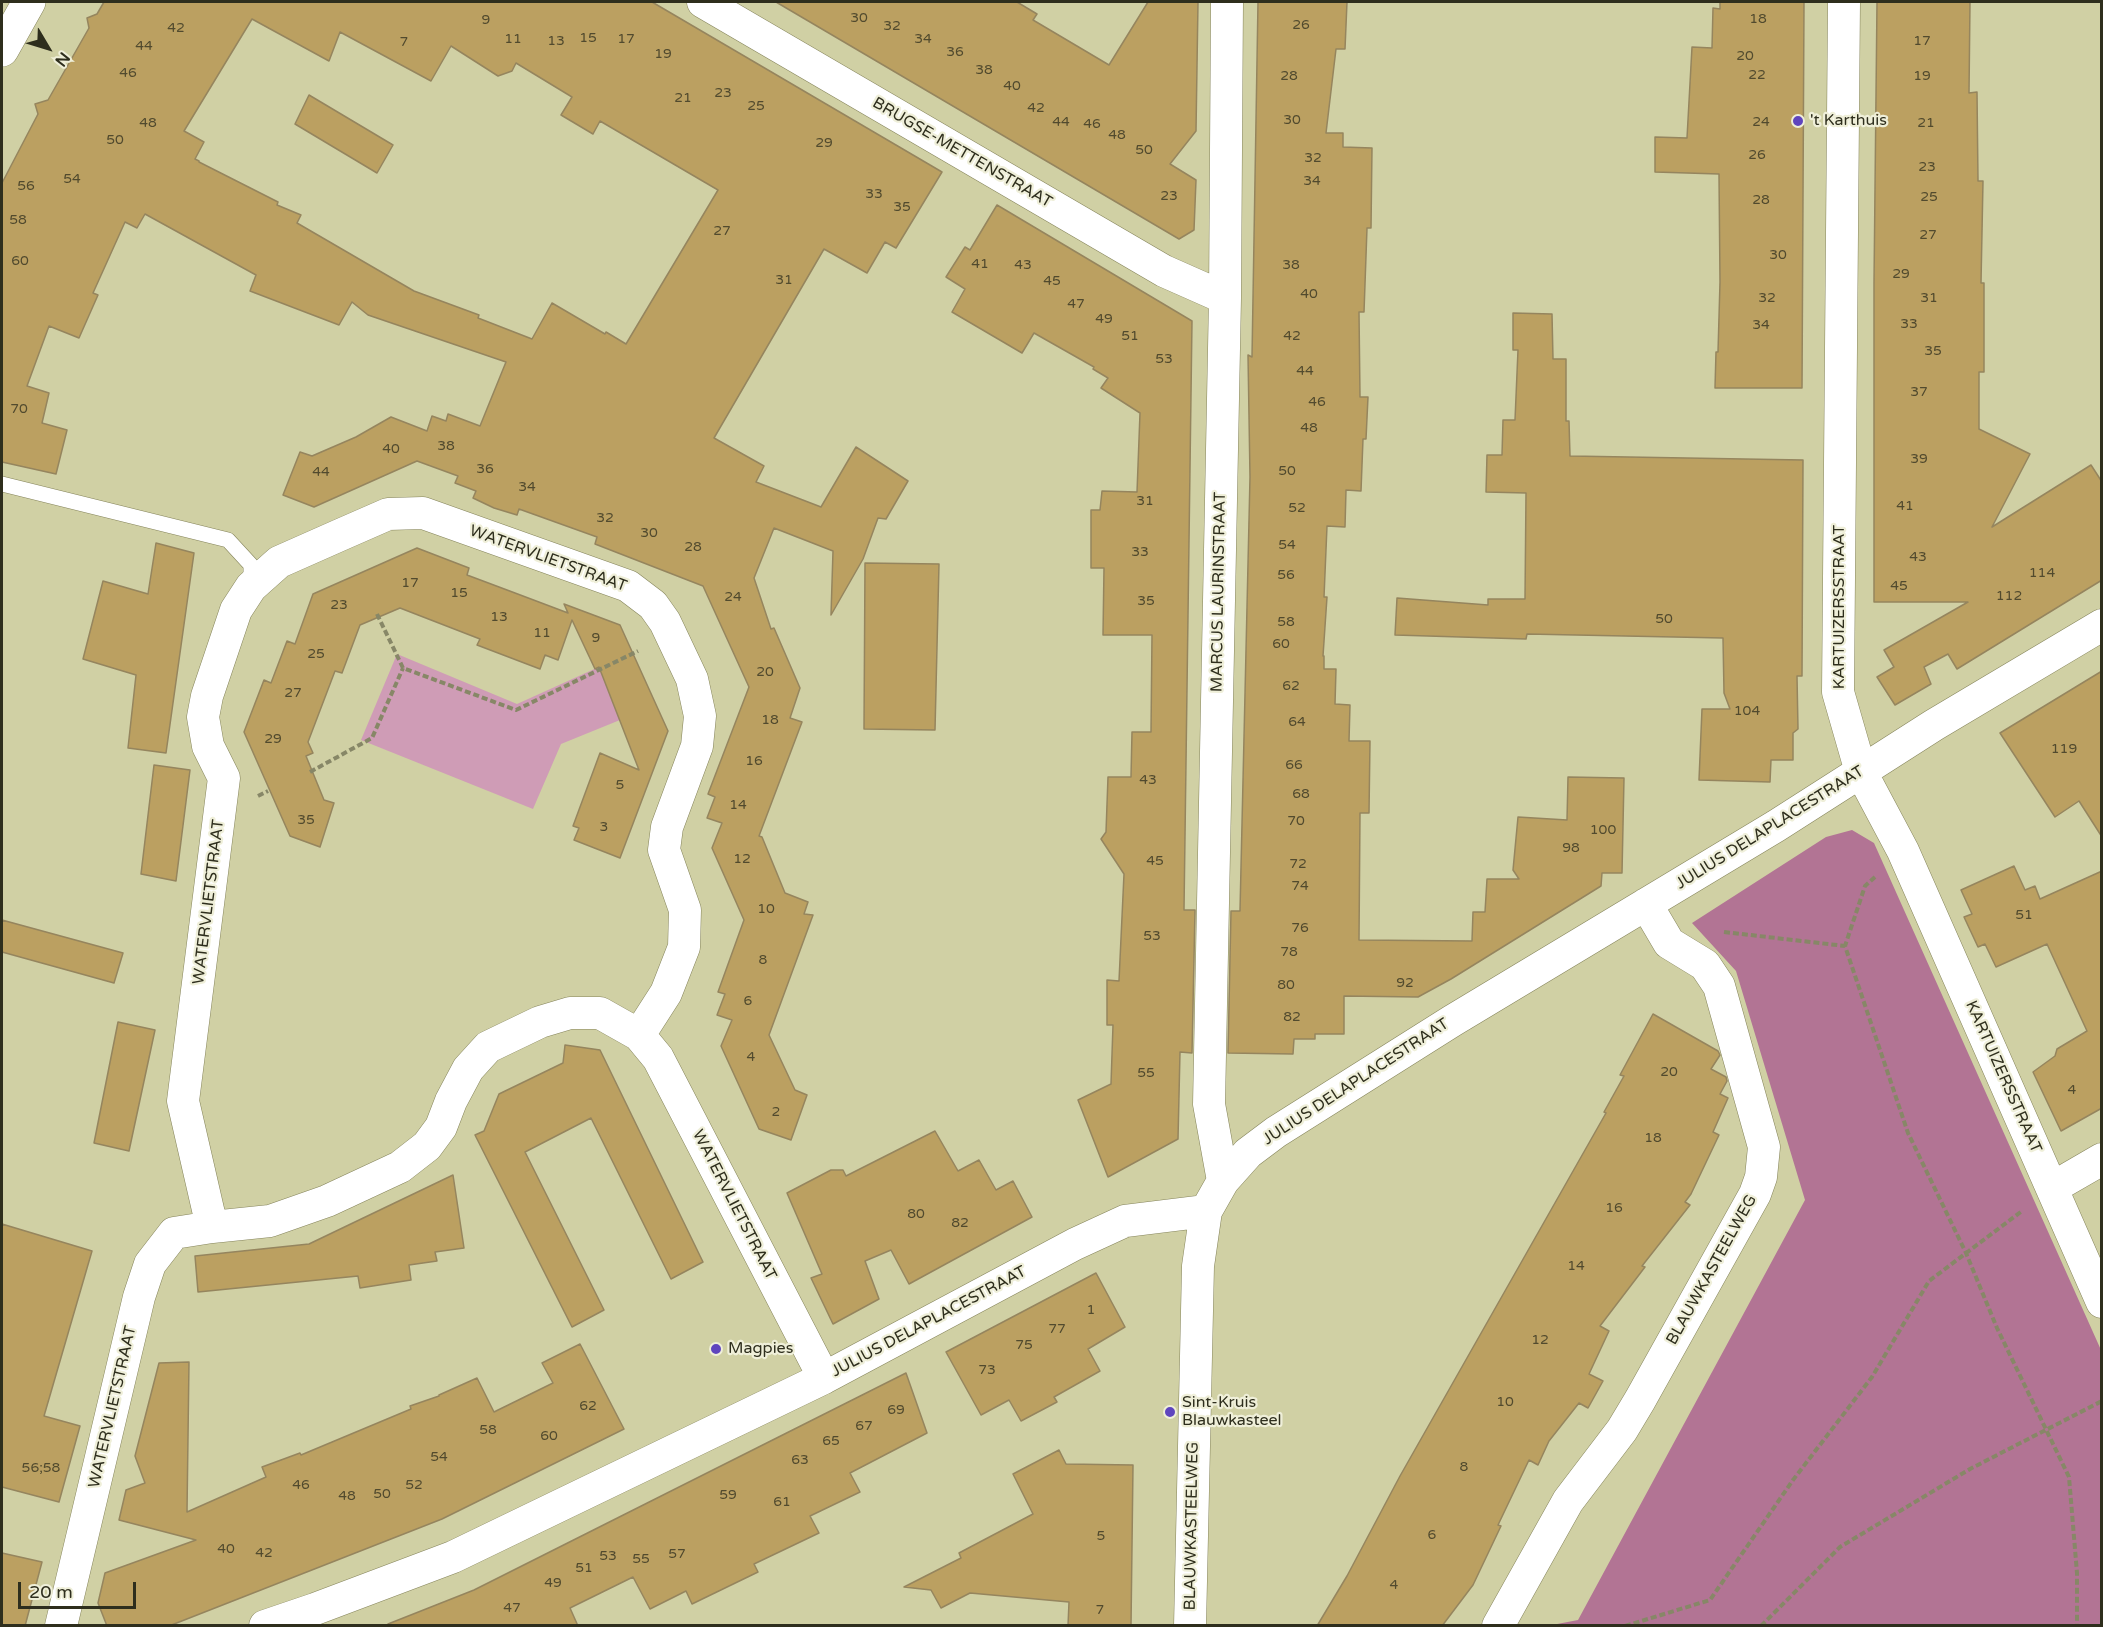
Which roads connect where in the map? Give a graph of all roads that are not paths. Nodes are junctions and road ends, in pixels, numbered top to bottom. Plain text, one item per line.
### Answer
1 (29, 2) edge
2 (703, 2) edge
3 (1227, 2) edge
4 (1844, 2) edge
5 (2, 50) edge
6 (1225, 298) junction
7 (2, 484) edge
8 (251, 587) junction
9 (2102, 625) edge
10 (1861, 772) junction
11 (1646, 904) junction
12 (639, 1035) junction
13 (2102, 1159) edge
14 (1223, 1181) junction
15 (2052, 1188) junction
16 (1206, 1211) junction
17 (212, 1227) junction
18 (2102, 1302) edge
19 (824, 1378) junction
20 (61, 1626) edge
21 (265, 1626) edge
22 (1190, 1626) edge
23 (1498, 1626) edge

1 - 5 street
2 - 6 street, BRUGSE-METTENSTRAAT
3 - 6 street, MARCUS LAURINSTRAAT
4 - 10 street, KARTUIZERSSTRAAT
6 - 14 street, MARCUS LAURINSTRAAT
7 - 8 lane
8 - 12 street, WATERVLIETSTRAAT
8 - 17 street, WATERVLIETSTRAAT
9 - 10 street, JULIUS DELAPLACESTRAAT
10 - 11 street, JULIUS DELAPLACESTRAAT
10 - 15 street, KARTUIZERSSTRAAT
11 - 14 street, JULIUS DELAPLACESTRAAT
11 - 23 street, BLAUWKASTEELWEG
12 - 17 street, WATERVLIETSTRAAT
12 - 19 street, WATERVLIETSTRAAT
13 - 15 street
14 - 16 street, JULIUS DELAPLACESTRAAT
15 - 18 street, KARTUIZERSSTRAAT
16 - 19 street, JULIUS DELAPLACESTRAAT
16 - 22 street, BLAUWKASTEELWEG
17 - 20 street, WATERVLIETSTRAAT
19 - 21 street, JULIUS DELAPLACESTRAAT

